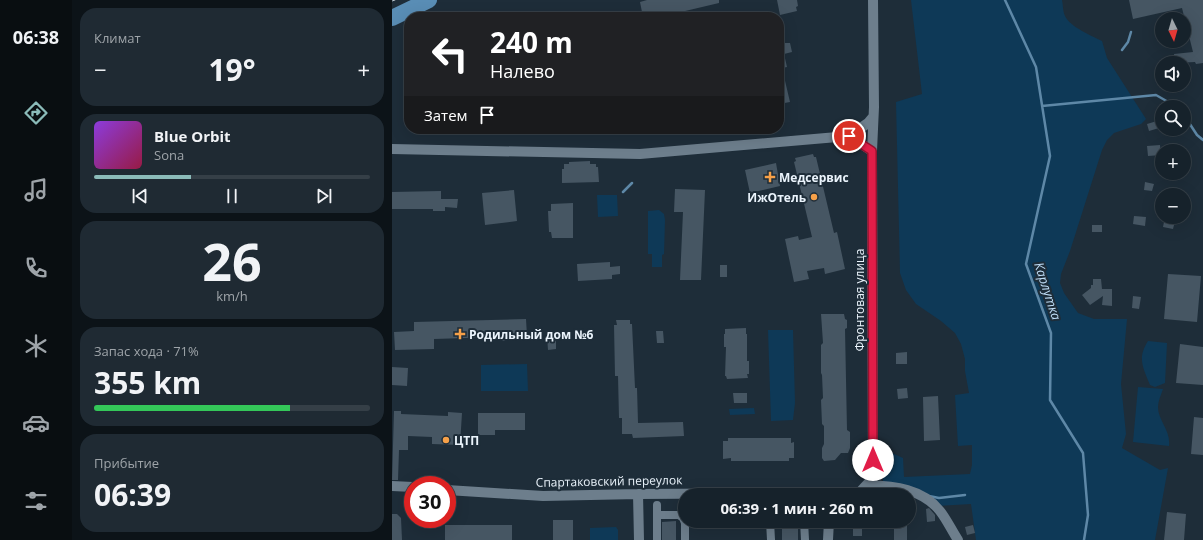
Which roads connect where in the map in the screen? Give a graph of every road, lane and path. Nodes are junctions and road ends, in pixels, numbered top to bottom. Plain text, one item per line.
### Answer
1 (430, 0) edge
2 (873, 0) edge
3 (404, 12) edge
4 (405, 12) edge
5 (392, 18) edge
6 (873, 117) junction
7 (849, 136) junction
8 (392, 149) edge
9 (872, 151) junction
10 (868, 485) junction
11 (392, 486) edge
12 (404, 487) edge
13 (865, 488) edge
14 (456, 491) edge
15 (638, 494) junction
16 (678, 494) edge
17 (657, 505) dead end
18 (657, 515) junction
19 (770, 528) edge
20 (804, 528) edge
21 (829, 528) edge
22 (639, 540) edge
23 (657, 540) edge
24 (685, 540) edge
25 (771, 540) edge
26 (805, 540) edge
27 (828, 540) edge
28 (958, 540) edge

1 - 4 main road
2 - 6 street, Фронтовая улица
3 - 5 main road
6 - 7 street
6 - 9 street, Фронтовая улица
7 - 8 street
7 - 9 street
9 - 10 street, Фронтовая улица
10 - 13 street
10 - 28 street
11 - 12 street
14 - 15 street, Спартаковский переулок
15 - 16 street, Спартаковский переулок
15 - 22 street
17 - 18 street
18 - 23 street
18 - 24 street
19 - 25 street
20 - 26 street
21 - 27 street

